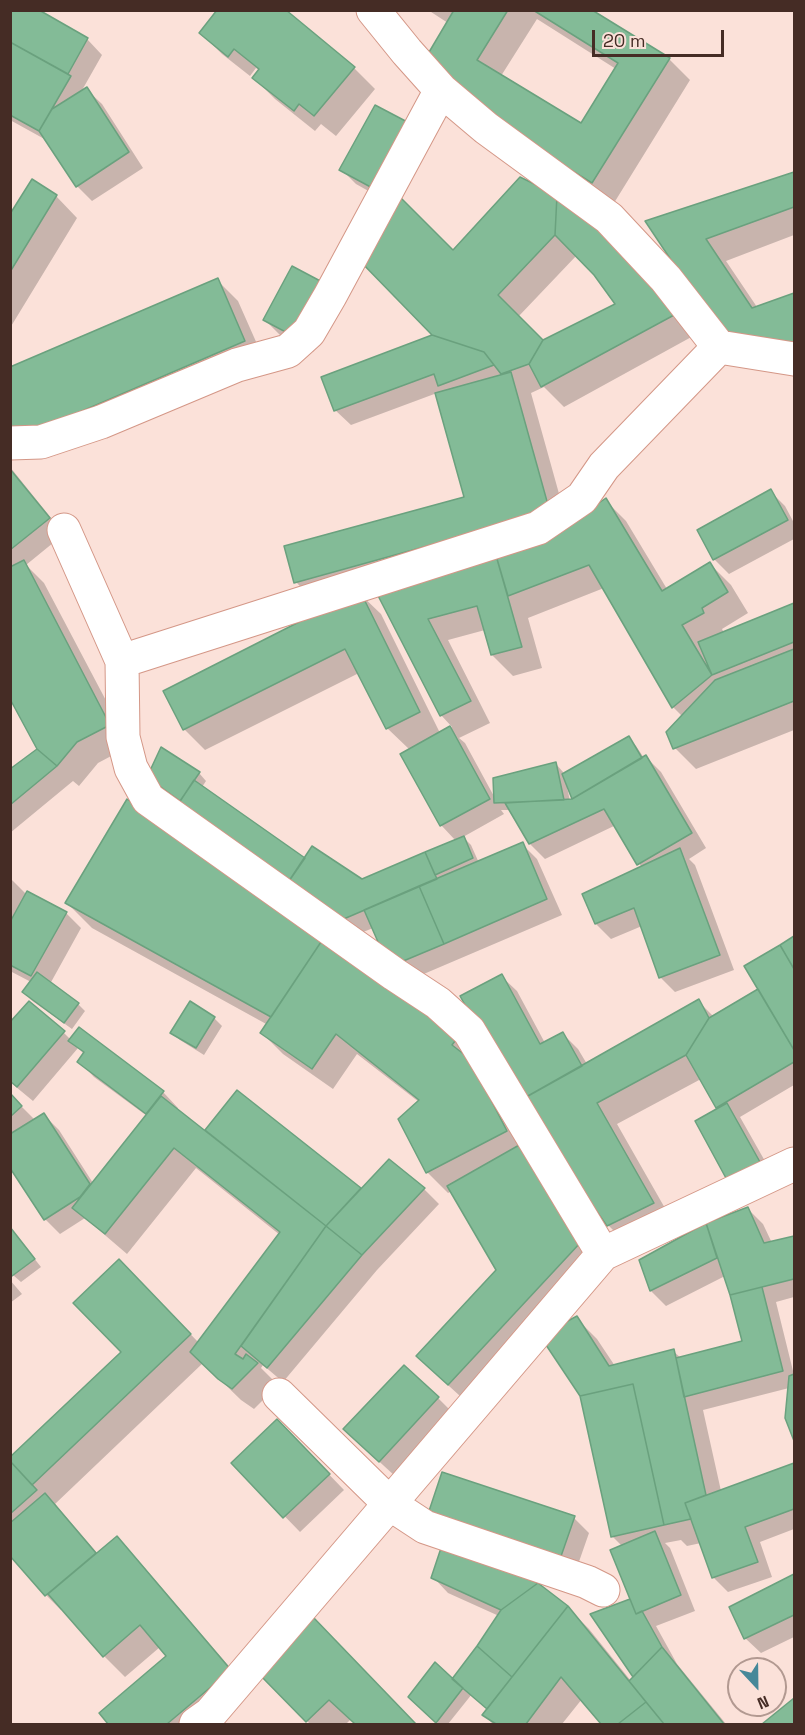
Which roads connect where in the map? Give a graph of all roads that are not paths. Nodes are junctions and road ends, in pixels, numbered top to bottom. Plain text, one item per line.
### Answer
1 (374, 10) edge
2 (441, 90) junction
3 (719, 347) junction
4 (795, 359) edge
5 (10, 443) edge
6 (64, 530) dead end
7 (122, 661) junction
8 (795, 1164) edge
9 (603, 1254) junction
10 (279, 1395) dead end
11 (390, 1504) junction
12 (603, 1590) dead end
13 (196, 1725) edge

1 - 2 street
2 - 3 street
2 - 5 street
3 - 4 street
3 - 7 street
6 - 7 street
7 - 9 street
8 - 9 street
9 - 11 street
10 - 11 street
11 - 12 street
11 - 13 street

